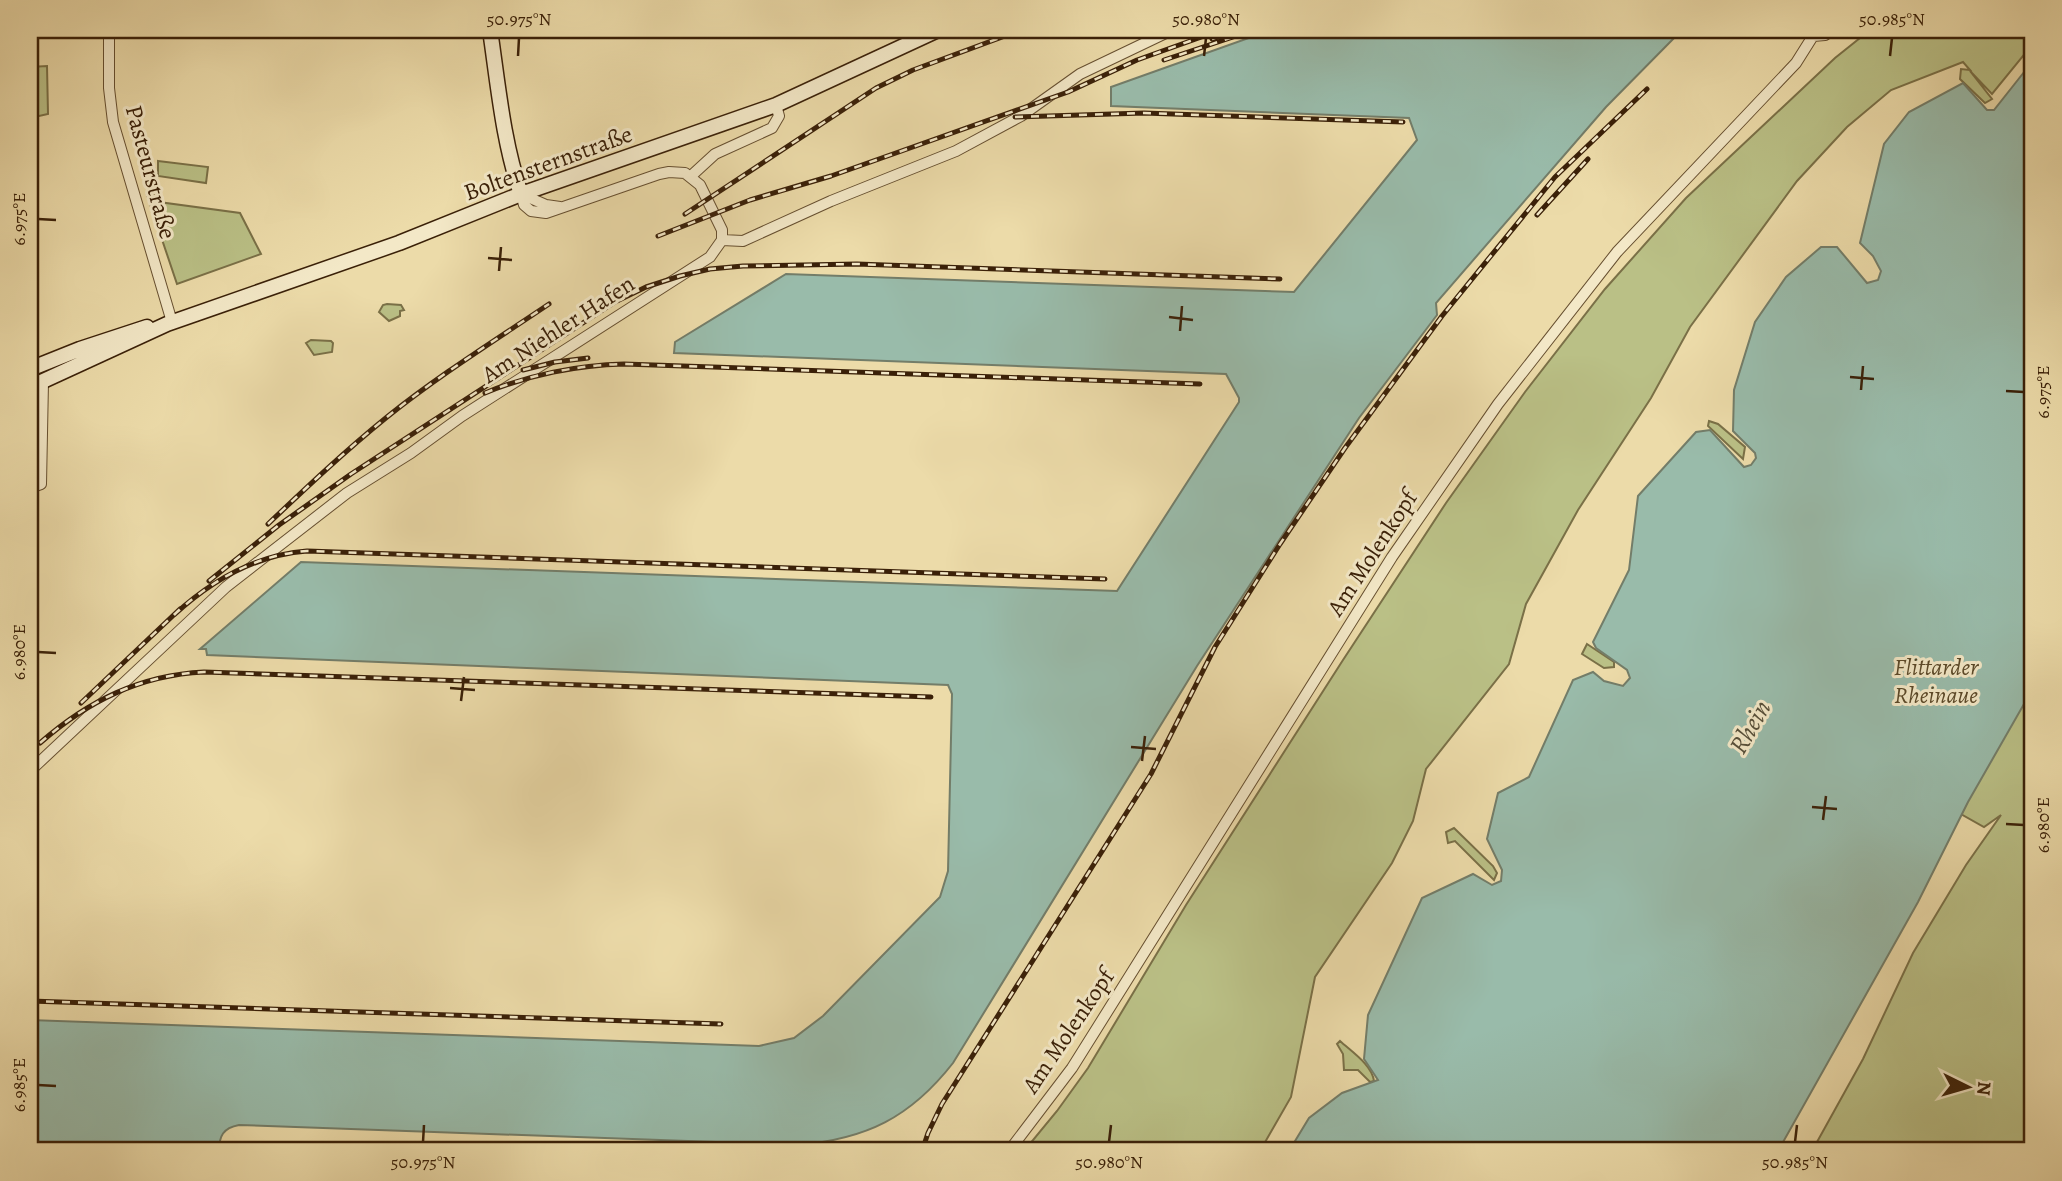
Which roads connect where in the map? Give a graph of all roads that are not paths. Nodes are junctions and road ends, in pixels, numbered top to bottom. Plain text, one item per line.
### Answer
1 (109, 30) edge
2 (490, 30) edge
3 (939, 30) edge
4 (1172, 30) edge
5 (1832, 30) edge
6 (776, 106) junction
7 (691, 176) junction
8 (521, 194) junction
9 (722, 240) junction
10 (170, 323) junction
11 (30, 369) edge
12 (36, 385) edge
13 (30, 488) edge
14 (30, 771) edge
15 (1009, 1151) edge

1 - 10 street, Pasteurstraße
2 - 8 main road
3 - 6 main road, Boltensternstraße
4 - 9 street
5 - 15 street, Am Molenkopf
6 - 7 street
6 - 8 main road, Boltensternstraße
7 - 8 street
7 - 9 street
8 - 10 main road, Boltensternstraße
9 - 14 street, Am Niehler Hafen
10 - 11 main road, Boltensternstraße
10 - 12 main road, Boltensternstraße
12 - 13 street

